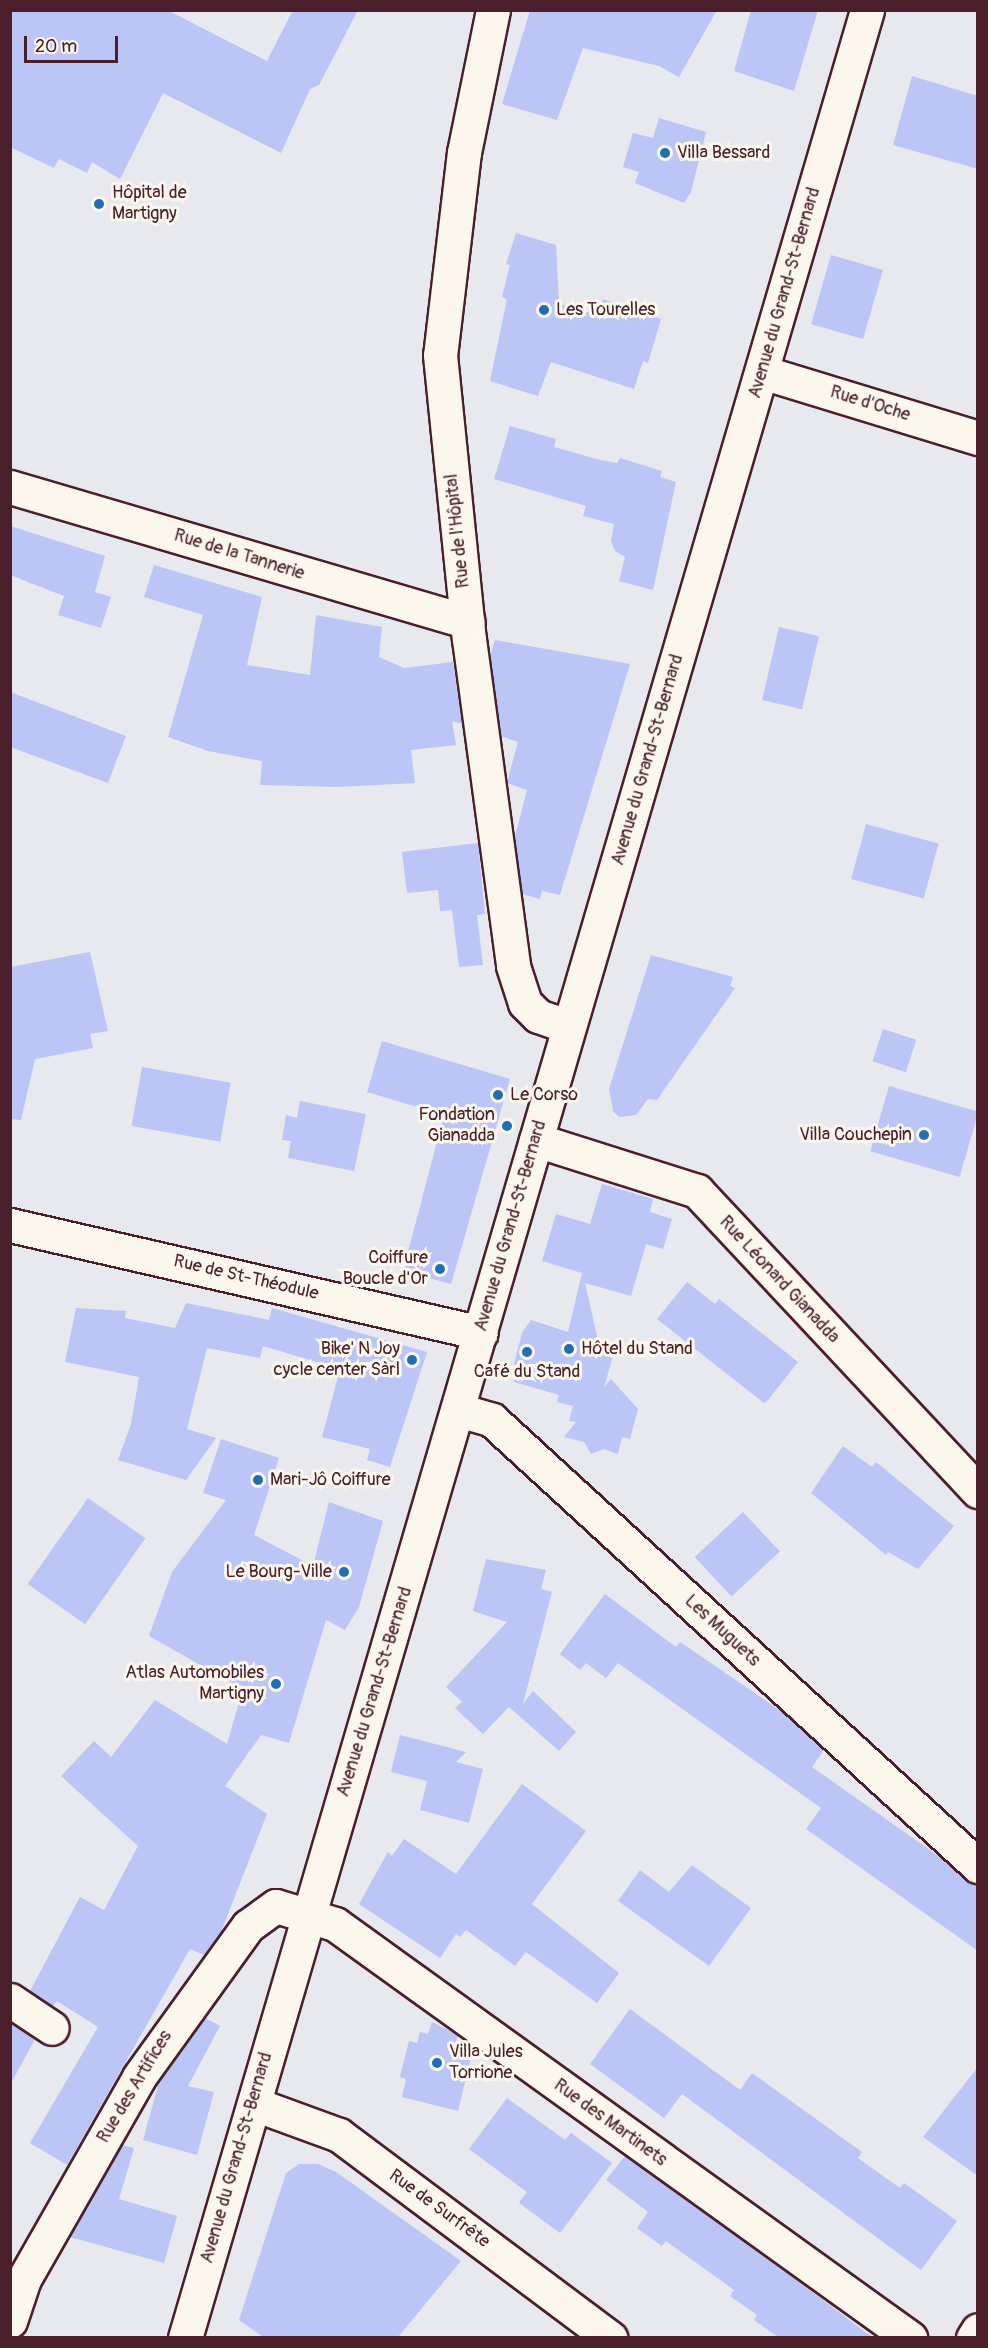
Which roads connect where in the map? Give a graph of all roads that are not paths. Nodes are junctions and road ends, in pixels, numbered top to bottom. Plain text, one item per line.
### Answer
1 (493, 10) edge
2 (867, 10) edge
3 (762, 372) junction
4 (978, 438) edge
5 (10, 487) edge
6 (468, 622) junction
7 (567, 1026) junction
8 (536, 1140) junction
9 (10, 1225) edge
10 (481, 1333) junction
11 (458, 1410) junction
12 (978, 1491) edge
13 (978, 1866) edge
14 (308, 1912) junction
15 (10, 2000) edge
16 (52, 2028) dead end
17 (254, 2104) junction
18 (10, 2320) edge
19 (978, 2330) edge
20 (185, 2337) edge
21 (610, 2337) edge
22 (910, 2337) edge
23 (973, 2337) edge

1 - 6 street, Rue de l'Hôpital
2 - 3 street, Avenue du Grand-St-Bernard
3 - 4 street, Rue d'Oche
3 - 7 street, Avenue du Grand-St-Bernard
5 - 6 street, Rue de la Tannerie
6 - 7 street, Rue de l'Hôpital
7 - 8 street, Avenue du Grand-St-Bernard
8 - 10 street, Avenue du Grand-St-Bernard
8 - 12 street, Rue Léonard Gianadda
9 - 10 street, Rue de St-Théodule
10 - 11 street, Avenue du Grand-St-Bernard
11 - 13 street, Les Muguets
11 - 14 street, Avenue du Grand-St-Bernard
14 - 17 street, Avenue du Grand-St-Bernard
14 - 18 street, Rue des Artifices
14 - 22 street, Rue des Martinets
15 - 16 street
17 - 20 street, Avenue du Grand-St-Bernard
17 - 21 street, Rue de Surfrête
19 - 23 street

